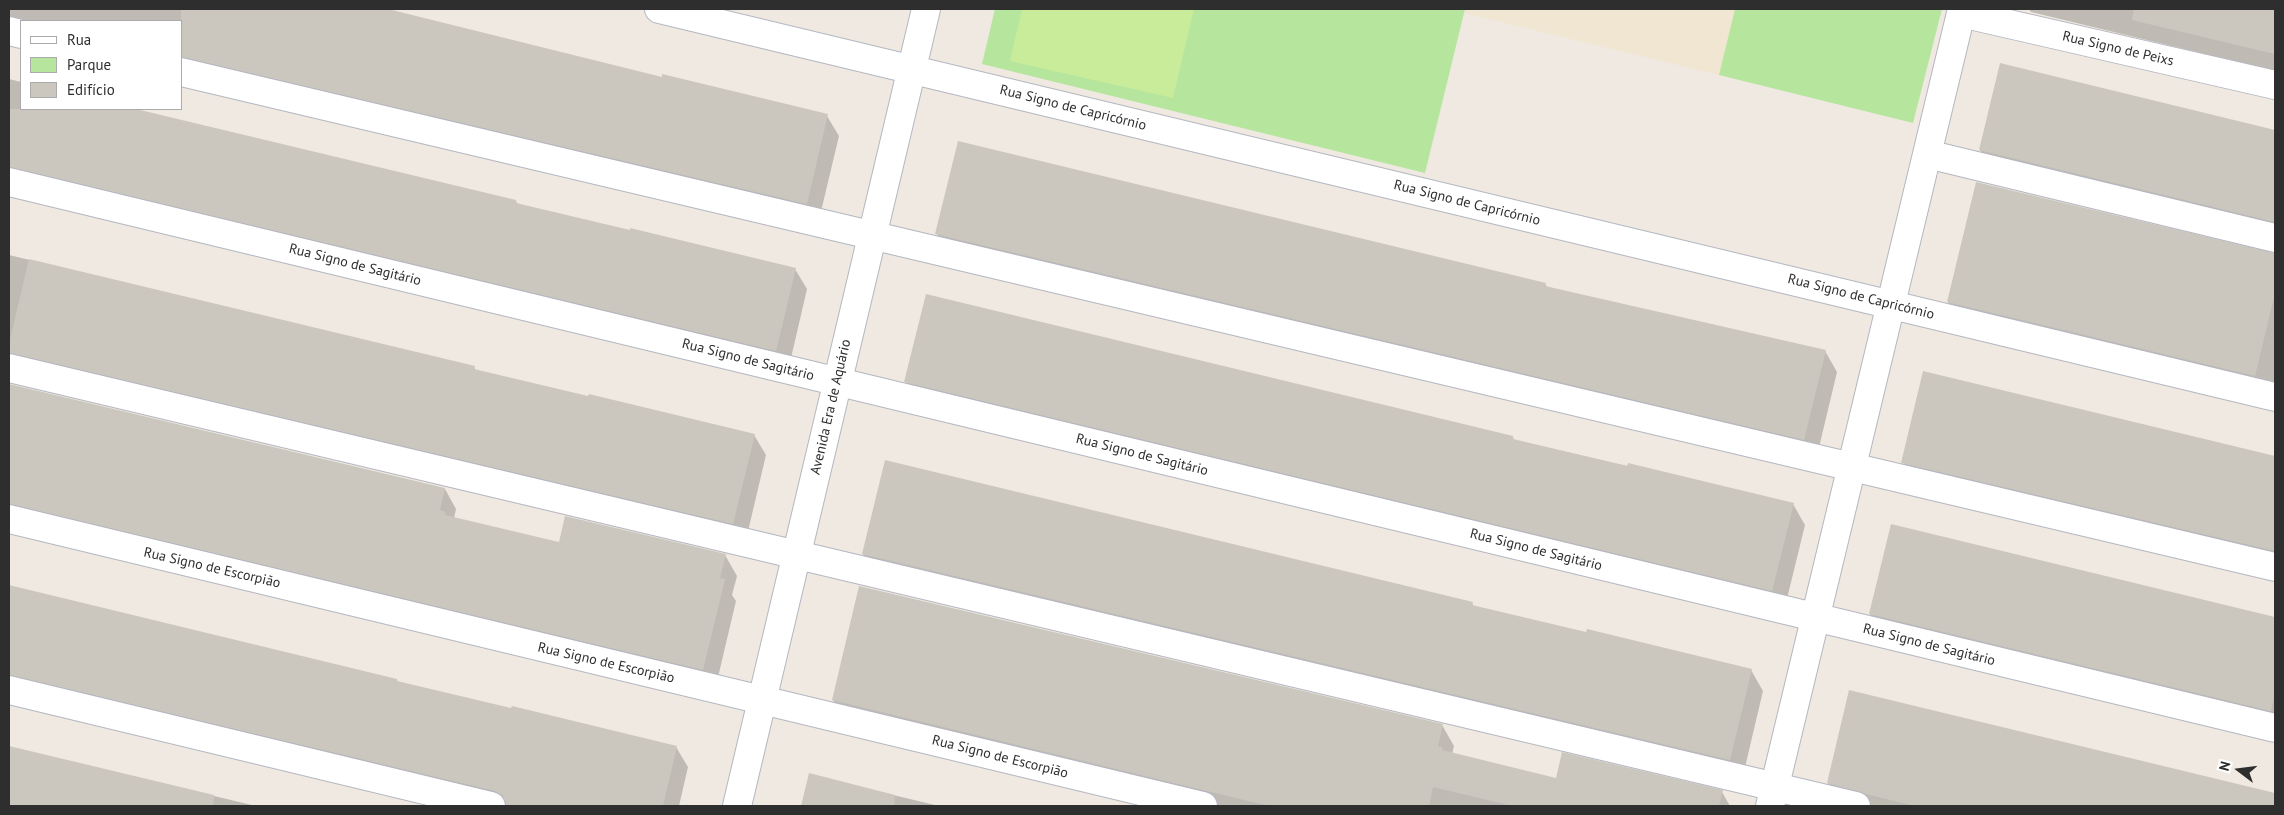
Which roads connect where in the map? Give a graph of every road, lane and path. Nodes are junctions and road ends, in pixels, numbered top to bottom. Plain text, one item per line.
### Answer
1 (659, 9) edge
2 (926, 9) edge
3 (1961, 11) edge
4 (912, 69) junction
5 (182, 72) edge
6 (2275, 85) edge
7 (1927, 154) junction
8 (9, 182) edge
9 (872, 235) junction
10 (2275, 238) edge
11 (1891, 304) junction
12 (9, 368) edge
13 (838, 382) junction
14 (2275, 397) edge
15 (1852, 467) junction
16 (9, 519) edge
17 (797, 555) junction
18 (2275, 567) edge
19 (1815, 618) junction
20 (9, 690) edge
21 (762, 700) junction
22 (2275, 728) edge
23 (1773, 797) edge
24 (491, 806) edge
25 (737, 806) edge
26 (1203, 806) edge
27 (1856, 806) edge

1 - 4 street, Rua Signo de Capricórnio
2 - 4 street, Avenida Era de Aquário
3 - 6 street, Rua Signo de Peixs
3 - 7 street
4 - 9 street, Avenida Era de Aquário
4 - 11 street, Rua Signo de Capricórnio
5 - 9 street
7 - 10 street
7 - 11 street
8 - 13 street, Rua Signo de Sagitário
9 - 13 street, Avenida Era de Aquário
9 - 15 street
11 - 14 street, Rua Signo de Capricórnio
11 - 15 street
12 - 17 street
13 - 17 street, Avenida Era de Aquário
13 - 19 street, Rua Signo de Sagitário
15 - 18 street
15 - 19 street
16 - 21 street, Rua Signo de Escorpião
17 - 21 street, Avenida Era de Aquário
17 - 23 street
19 - 22 street, Rua Signo de Sagitário
19 - 23 street
20 - 24 street
21 - 25 street, Avenida Era de Aquário
21 - 26 street, Rua Signo de Escorpião
23 - 27 street

